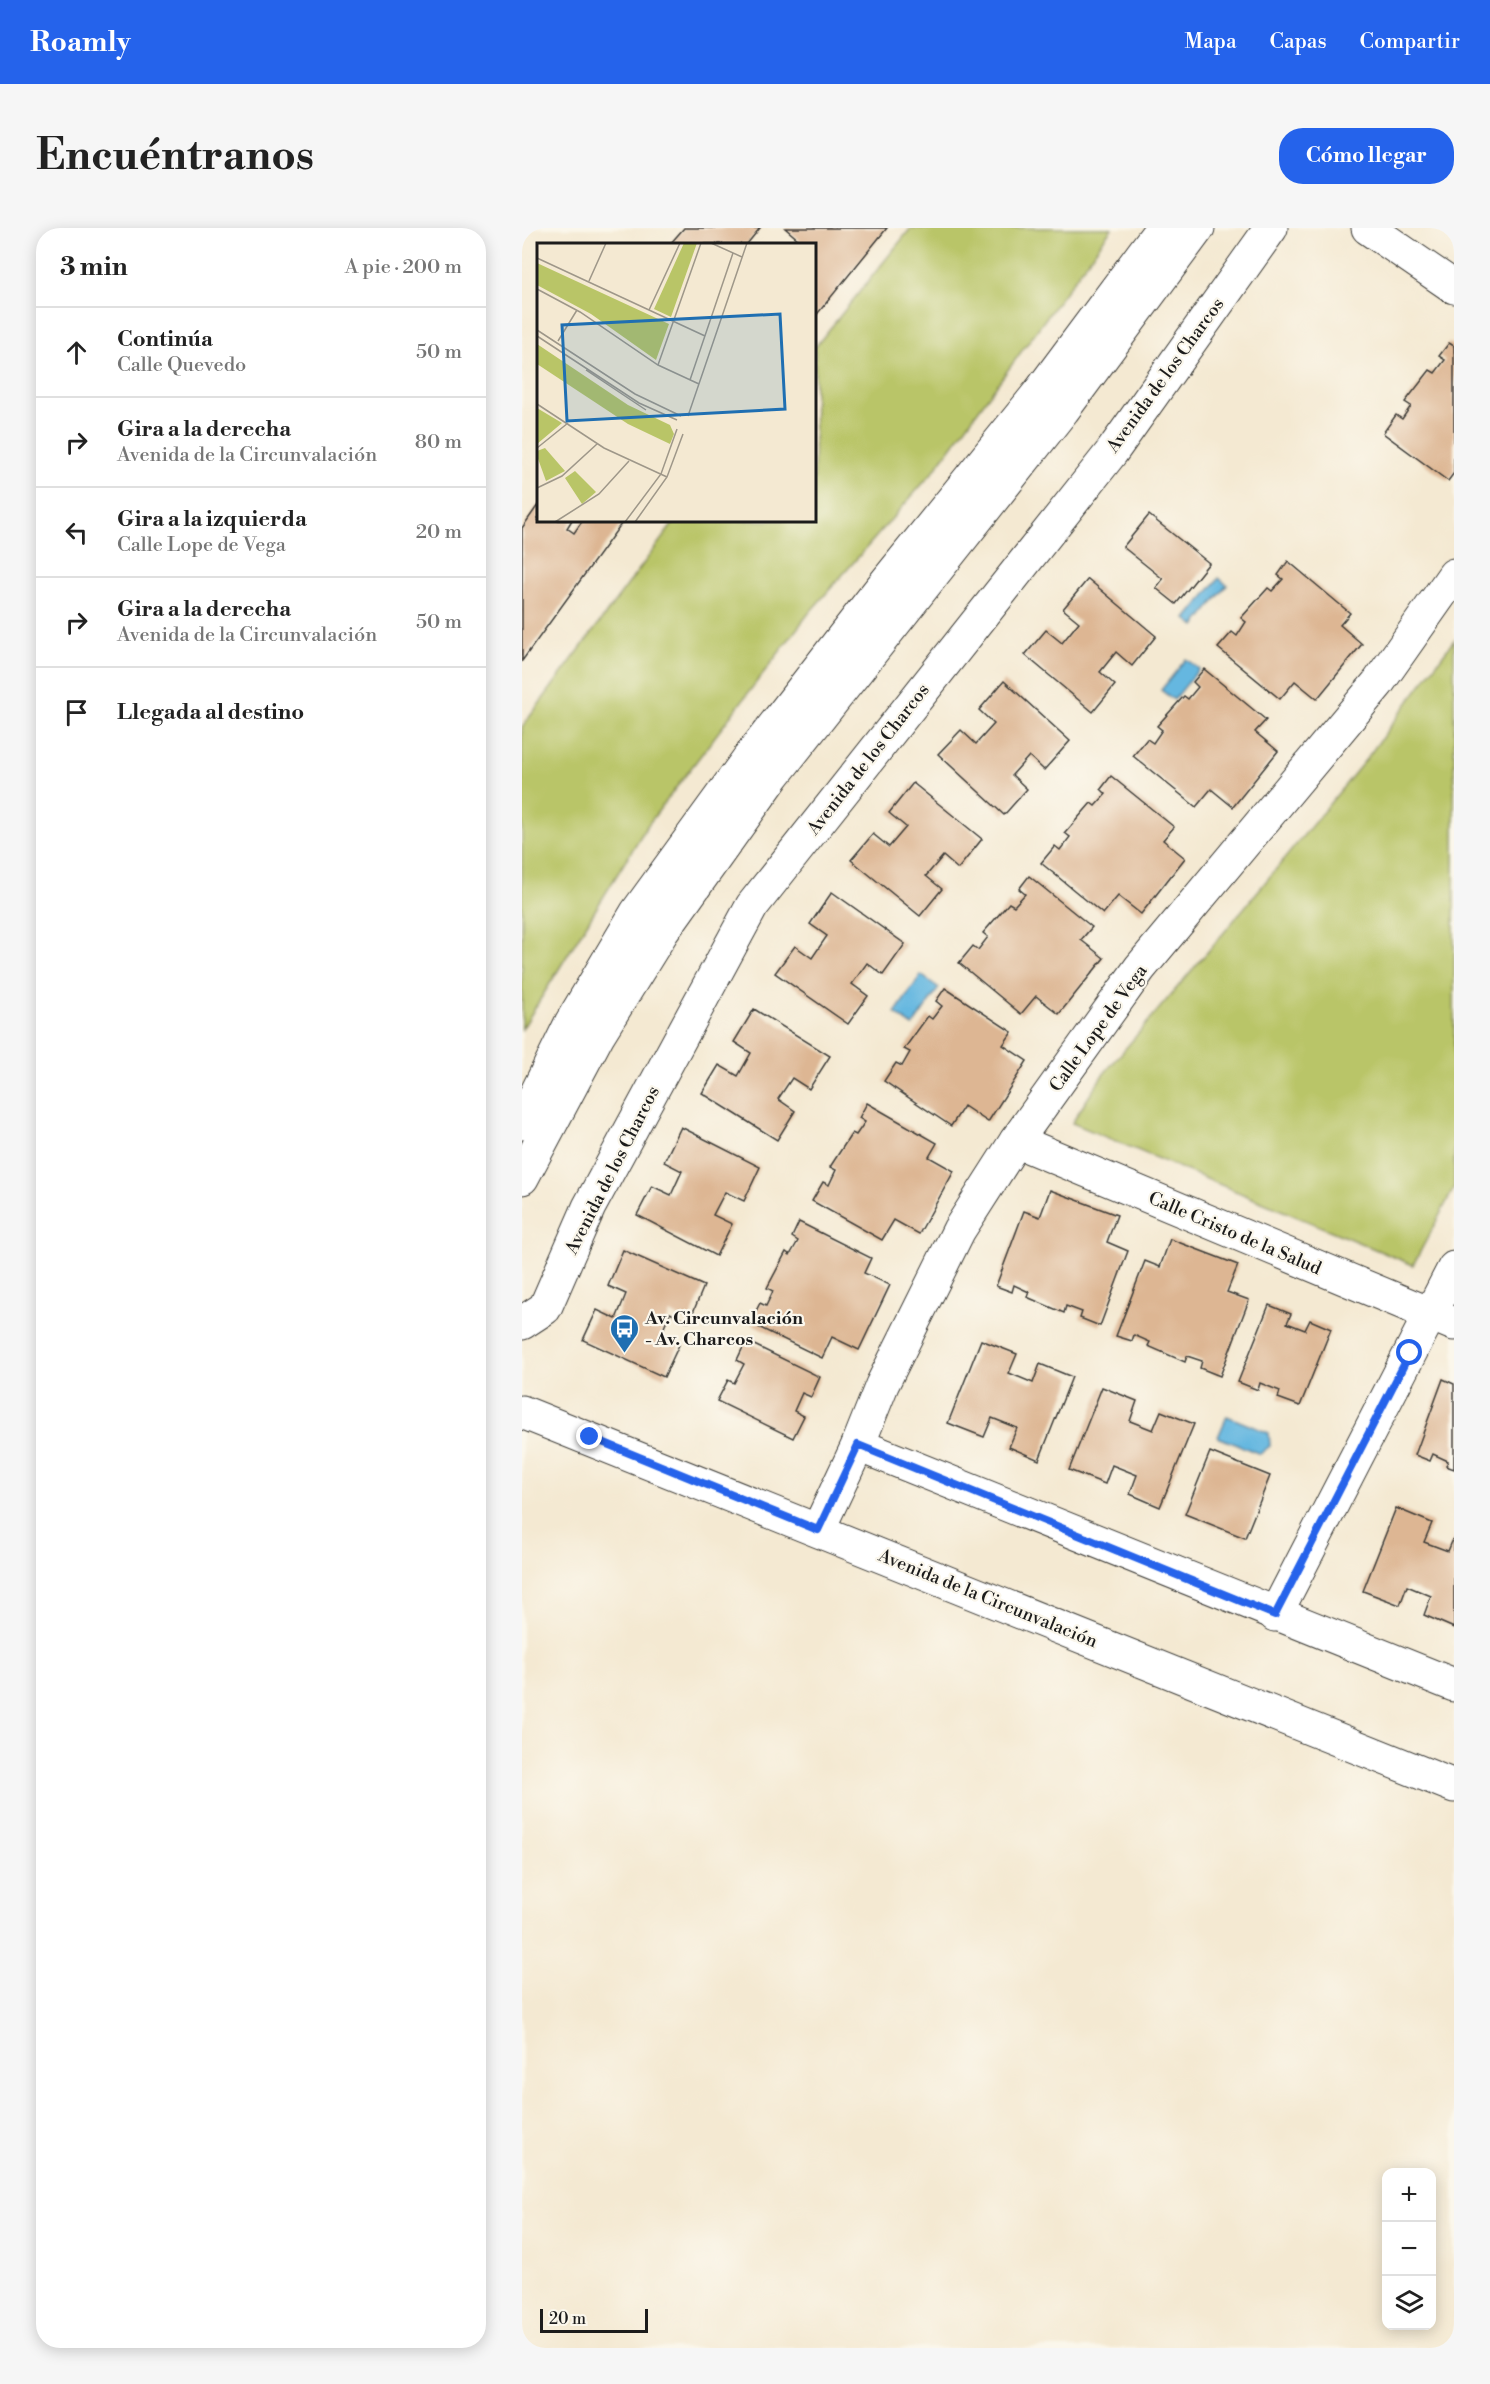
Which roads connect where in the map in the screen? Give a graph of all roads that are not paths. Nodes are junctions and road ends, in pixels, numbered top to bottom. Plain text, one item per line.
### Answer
1 (1162, 228) edge
2 (1198, 228) edge
3 (1271, 228) edge
4 (1368, 228) edge
5 (1454, 287) edge
6 (1454, 575) edge
7 (522, 1123) edge
8 (1016, 1142) junction
9 (522, 1178) edge
10 (1454, 1268) edge
11 (1442, 1319) edge
12 (522, 1323) edge
13 (522, 1412) edge
14 (858, 1445) junction
15 (818, 1530) junction
16 (1275, 1615) junction
17 (1454, 1685) edge
18 (1454, 1786) edge

1 - 7 street
2 - 9 street
3 - 12 street, Avenida de los Charcos
4 - 5 street
6 - 8 street, Calle Lope de Vega
8 - 11 street, Calle Cristo de la Salud
8 - 14 street, Calle Lope de Vega
10 - 11 street
11 - 16 street
13 - 15 street, Avenida de la Circunvalación
14 - 15 street, Calle Lope de Vega
14 - 16 street
15 - 18 street, Avenida de la Circunvalación
16 - 17 street

